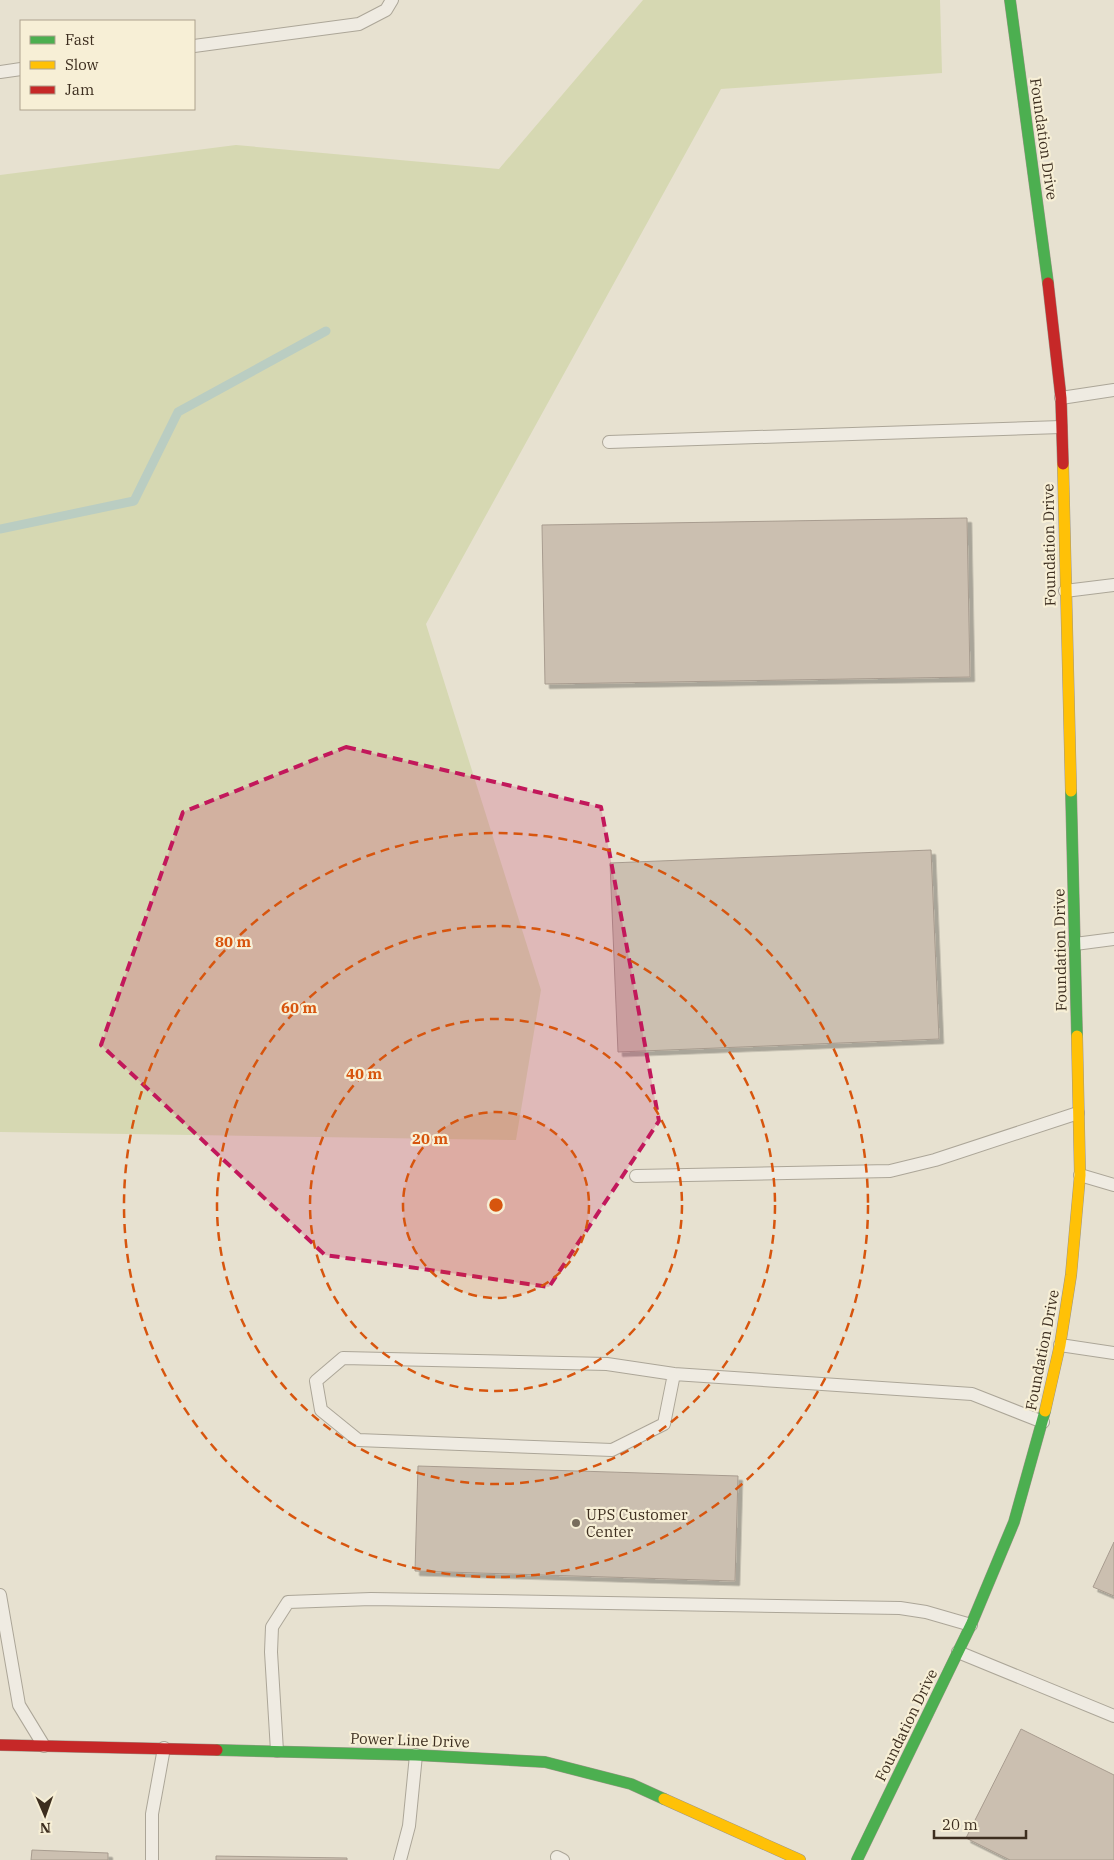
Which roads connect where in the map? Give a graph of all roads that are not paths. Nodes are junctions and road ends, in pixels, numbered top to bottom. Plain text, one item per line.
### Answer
1 (392, 0) edge
2 (1010, 0) edge
3 (195, 46) edge
4 (20, 69) edge
5 (0, 72) edge
6 (1114, 390) edge
7 (1061, 398) junction
8 (1061, 427) junction
9 (609, 442) dead end
10 (1114, 585) edge
11 (1065, 591) junction
12 (1114, 939) edge
13 (1074, 944) junction
14 (1078, 1114) junction
15 (1080, 1175) junction
16 (636, 1176) dead end
17 (1114, 1185) edge
18 (1060, 1345) junction
19 (1114, 1354) edge
20 (674, 1374) junction
21 (1043, 1422) junction
22 (0, 1595) edge
23 (971, 1626) junction
24 (958, 1652) junction
25 (1114, 1716) edge
26 (0, 1744) edge
27 (44, 1746) junction
28 (164, 1748) junction
29 (277, 1751) junction
30 (416, 1755) junction
31 (152, 1860) edge
32 (400, 1860) edge
33 (800, 1860) edge
34 (857, 1860) edge

1 - 3 lane
2 - 7 street, Foundation Drive
4 - 5 lane
6 - 7 lane
7 - 8 street, Foundation Drive
8 - 9 lane
8 - 11 street, Foundation Drive
10 - 11 lane
11 - 13 street, Foundation Drive
12 - 13 lane
13 - 14 street, Foundation Drive
14 - 15 street, Foundation Drive
14 - 16 lane
15 - 17 lane
15 - 18 street, Foundation Drive
18 - 19 lane
18 - 21 street, Foundation Drive
20 - 20 lane
20 - 21 lane
21 - 23 street, Foundation Drive
22 - 27 lane
23 - 24 street, Foundation Drive
23 - 29 lane
24 - 25 lane
24 - 34 street, Foundation Drive
26 - 27 street, Power Line Drive
27 - 28 street, Power Line Drive
28 - 29 street, Power Line Drive
28 - 31 lane
29 - 30 street, Power Line Drive
30 - 32 lane
30 - 33 street, Power Line Drive

